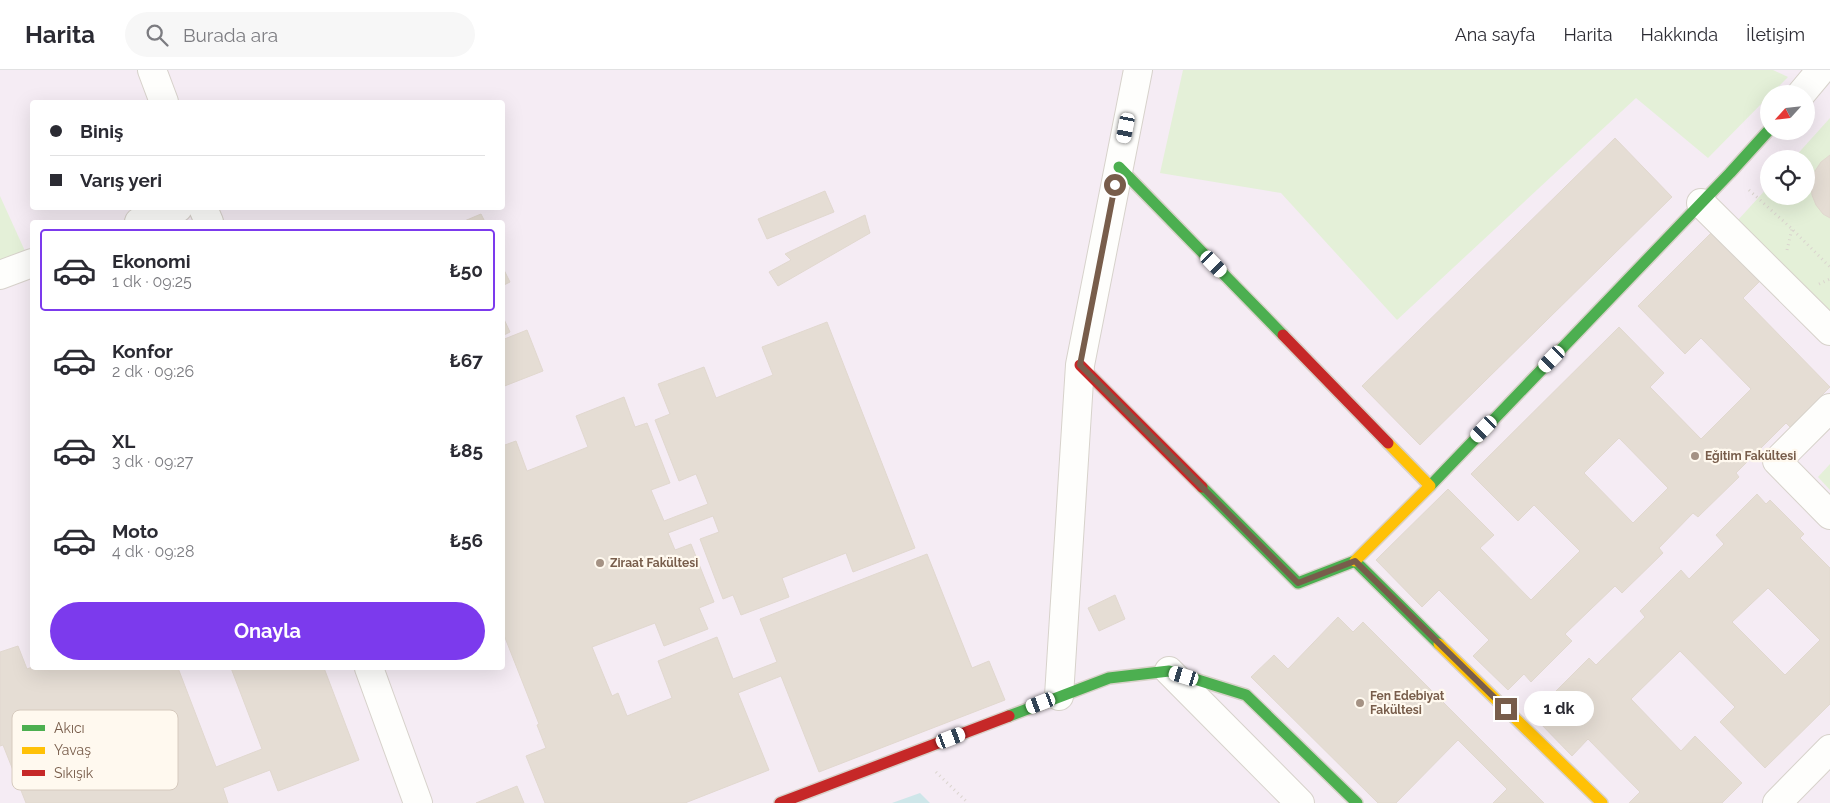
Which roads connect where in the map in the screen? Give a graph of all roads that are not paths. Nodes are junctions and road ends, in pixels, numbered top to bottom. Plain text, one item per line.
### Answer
1 (152, 70) edge
2 (1138, 70) edge
3 (1821, 70) edge
4 (1808, 85) edge
5 (163, 100) edge
6 (1760, 140) edge
7 (1119, 167) junction
8 (1701, 203) junction
9 (172, 210) edge
10 (145, 220) edge
11 (30, 264) edge
12 (0, 275) edge
13 (1830, 330) edge
14 (1080, 365) junction
15 (1830, 408) edge
16 (1430, 486) junction
17 (1830, 515) edge
18 (1355, 561) junction
19 (370, 670) edge
20 (1169, 671) junction
21 (1059, 696) junction
22 (1830, 749) edge
23 (418, 803) edge
24 (780, 803) edge
25 (1300, 803) edge
26 (1357, 803) edge
27 (1602, 803) edge
28 (1778, 803) edge

1 - 5 street
2 - 7 street
3 - 4 street
6 - 8 street
7 - 14 street
7 - 16 street
8 - 13 street
8 - 16 street
9 - 10 street
11 - 12 street
14 - 18 street
14 - 21 street
15 - 17 street
16 - 18 street
18 - 27 street
19 - 23 street
20 - 21 street
20 - 25 street
20 - 26 street
21 - 24 street
22 - 28 street

